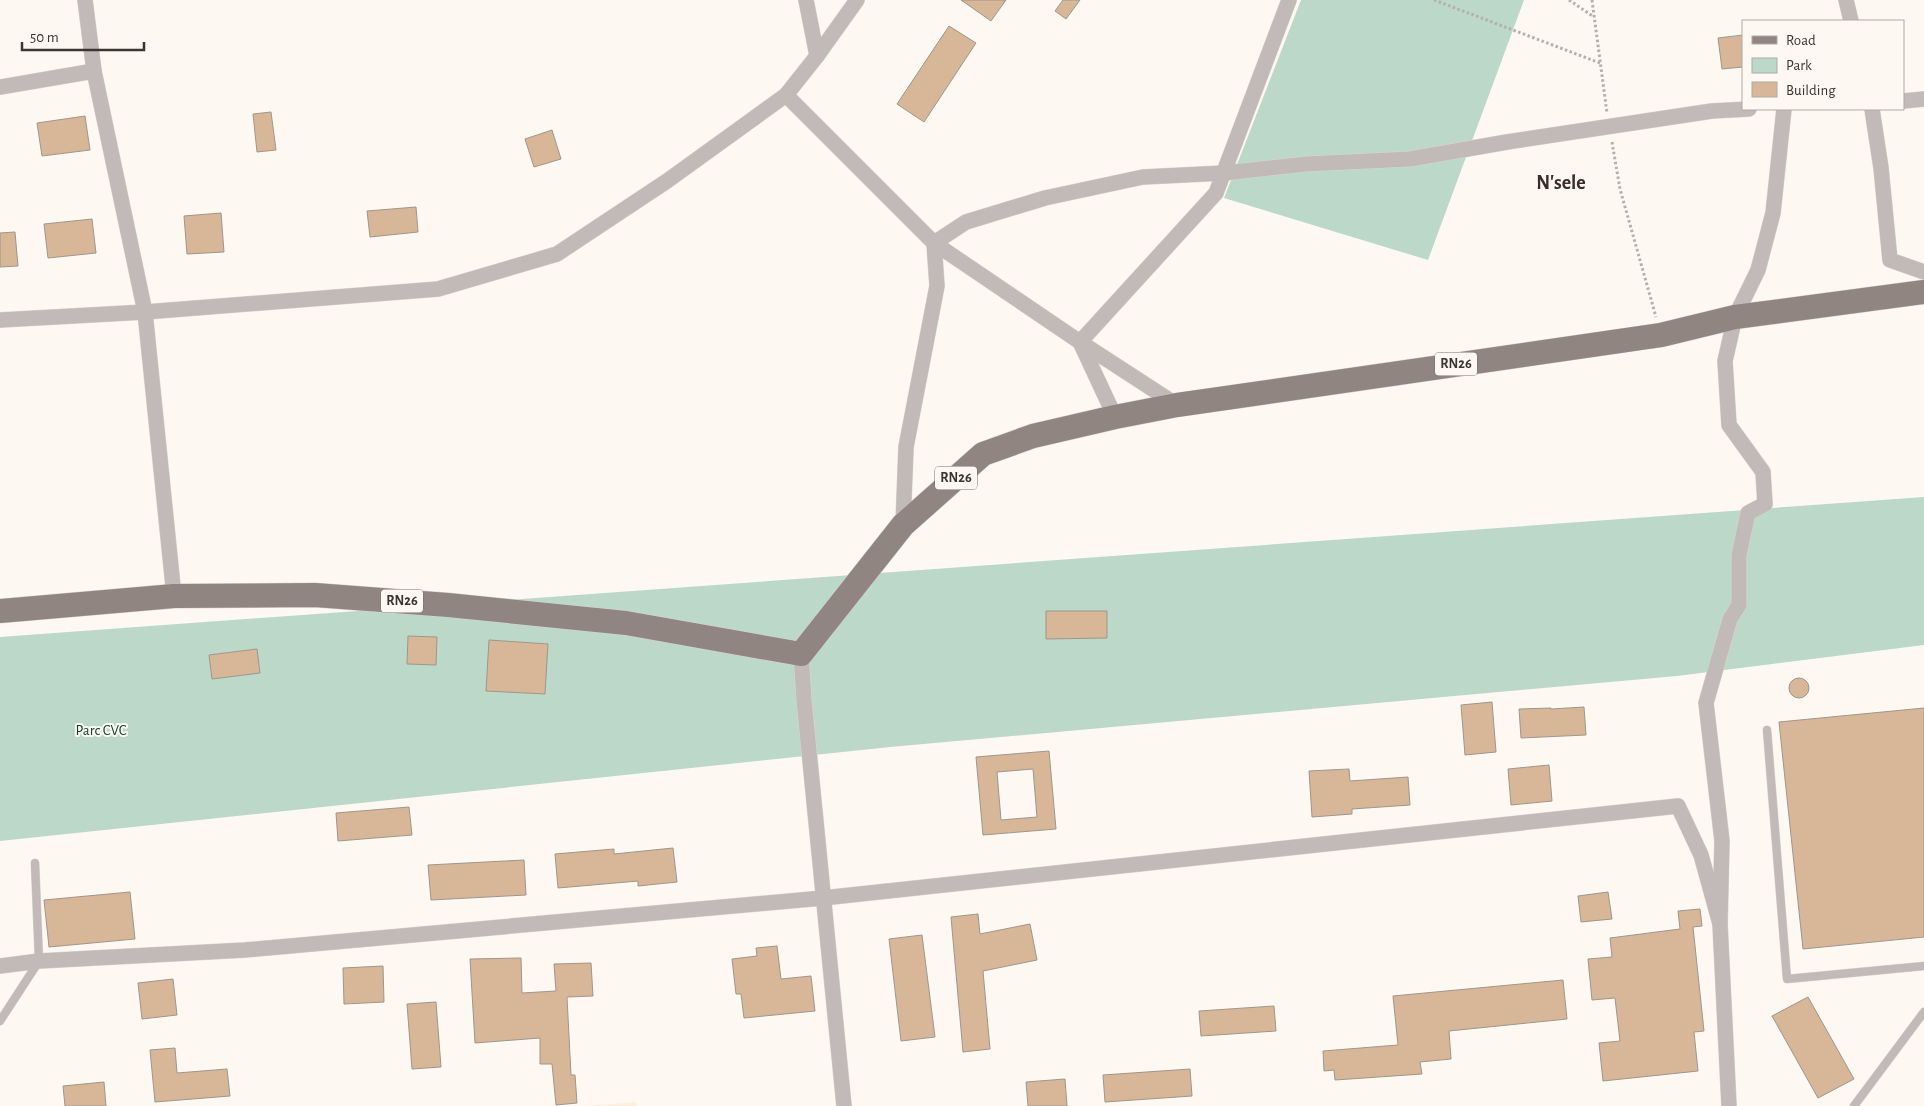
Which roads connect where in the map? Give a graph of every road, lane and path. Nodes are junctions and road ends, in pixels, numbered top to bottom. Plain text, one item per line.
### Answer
1 (85, 0) edge
2 (806, 0) edge
3 (857, 0) edge
4 (1288, 0) edge
5 (1434, 0) edge
6 (1569, 0) edge
7 (1592, 0) edge
8 (1846, 0) edge
9 (1594, 17) junction
10 (1851, 20) edge
11 (817, 56) junction
12 (1600, 63) junction
13 (94, 71) junction
14 (0, 87) edge
15 (786, 95) junction
16 (1924, 99) edge
17 (1904, 101) edge
18 (1742, 109) edge
19 (1784, 110) edge
20 (1872, 110) edge
21 (1609, 128) junction
22 (1224, 173) junction
23 (934, 243) junction
24 (1924, 272) edge
25 (1924, 292) edge
26 (145, 312) junction
27 (1735, 317) junction
28 (0, 320) edge
29 (1661, 334) junction
30 (1080, 342) junction
31 (1176, 405) junction
32 (1115, 417) junction
33 (903, 525) junction
34 (174, 596) junction
35 (0, 610) edge
36 (801, 654) junction
37 (1767, 730) dead end
38 (35, 863) dead end
39 (823, 898) junction
40 (1720, 924) junction
41 (39, 961) junction
42 (0, 966) edge
43 (1924, 966) edge
44 (1924, 1012) edge
45 (0, 1021) edge
46 (844, 1106) edge
47 (1728, 1106) edge
48 (1854, 1106) edge

1 - 13 street
2 - 11 street
3 - 11 street
4 - 22 street
5 - 12 path
6 - 9 path
7 - 9 path
8 - 10 street
9 - 12 path
11 - 15 street
12 - 21 path
13 - 14 street
13 - 26 street
15 - 23 street
15 - 26 street
16 - 17 street
18 - 21 street
19 - 27 street
20 - 24 street
21 - 22 street
21 - 29 path
22 - 23 street
22 - 30 street
23 - 30 street
23 - 33 street
25 - 27 main road, RN26
26 - 28 street
26 - 34 street
27 - 29 main road, RN26
27 - 40 street
29 - 31 main road, RN26
30 - 31 street
30 - 32 street
31 - 32 main road, RN26
32 - 33 main road, RN26
33 - 36 main road, RN26
34 - 35 main road, RN26
34 - 36 main road, RN26
36 - 39 street
37 - 43 lane
38 - 41 lane
39 - 40 street
39 - 41 street
39 - 46 street
40 - 47 street
41 - 42 street
41 - 45 lane
44 - 48 lane

